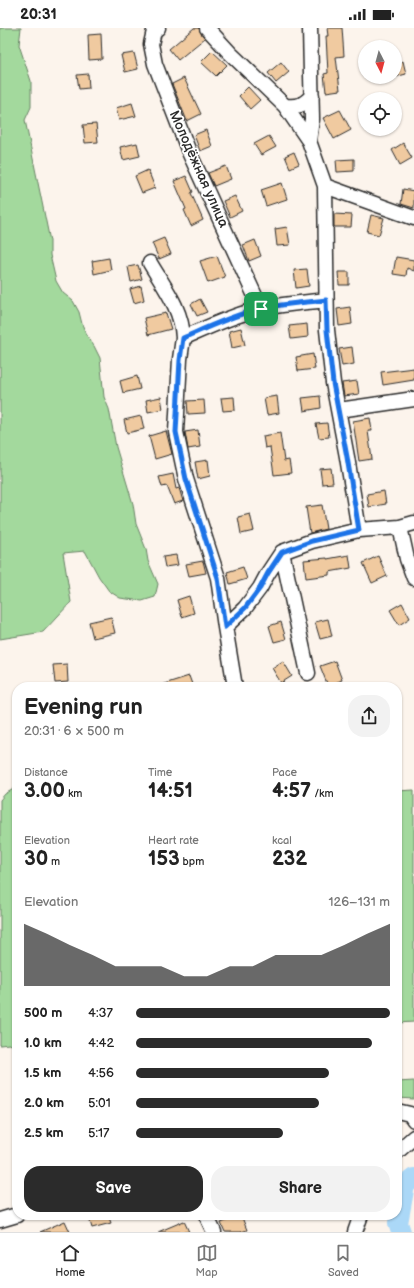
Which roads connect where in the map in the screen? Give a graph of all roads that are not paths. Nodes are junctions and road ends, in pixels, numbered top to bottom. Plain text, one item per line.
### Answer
1 (158, 28) edge
2 (207, 28) edge
3 (310, 28) edge
4 (312, 96) junction
5 (285, 106) junction
6 (309, 141) junction
7 (325, 186) junction
8 (414, 218) edge
9 (150, 263) dead end
10 (326, 300) junction
11 (261, 309) junction
12 (183, 338) junction
13 (414, 399) edge
14 (339, 410) junction
15 (414, 523) edge
16 (400, 527) junction
17 (359, 530) junction
18 (282, 552) junction
19 (414, 578) edge
20 (225, 627) junction
21 (308, 673) dead end
22 (234, 682) edge
23 (402, 1112) edge
24 (414, 1120) edge
25 (414, 1137) edge
26 (402, 1148) edge
27 (12, 1216) edge
28 (0, 1220) edge
29 (208, 1220) edge
30 (359, 1220) edge
31 (214, 1232) edge
32 (355, 1232) edge

1 - 11 street, Молодёжная улица
2 - 5 street
3 - 4 street
4 - 5 street
4 - 6 street
5 - 6 street
6 - 7 street
7 - 8 street
7 - 10 street
9 - 12 street
10 - 11 street
10 - 14 street
11 - 12 street
12 - 20 street
13 - 14 street
14 - 17 street
15 - 16 street
16 - 17 street
16 - 19 street
17 - 18 street
18 - 20 street
18 - 21 street
20 - 22 street
23 - 24 street
25 - 26 street
27 - 28 street
29 - 31 street
30 - 32 street

